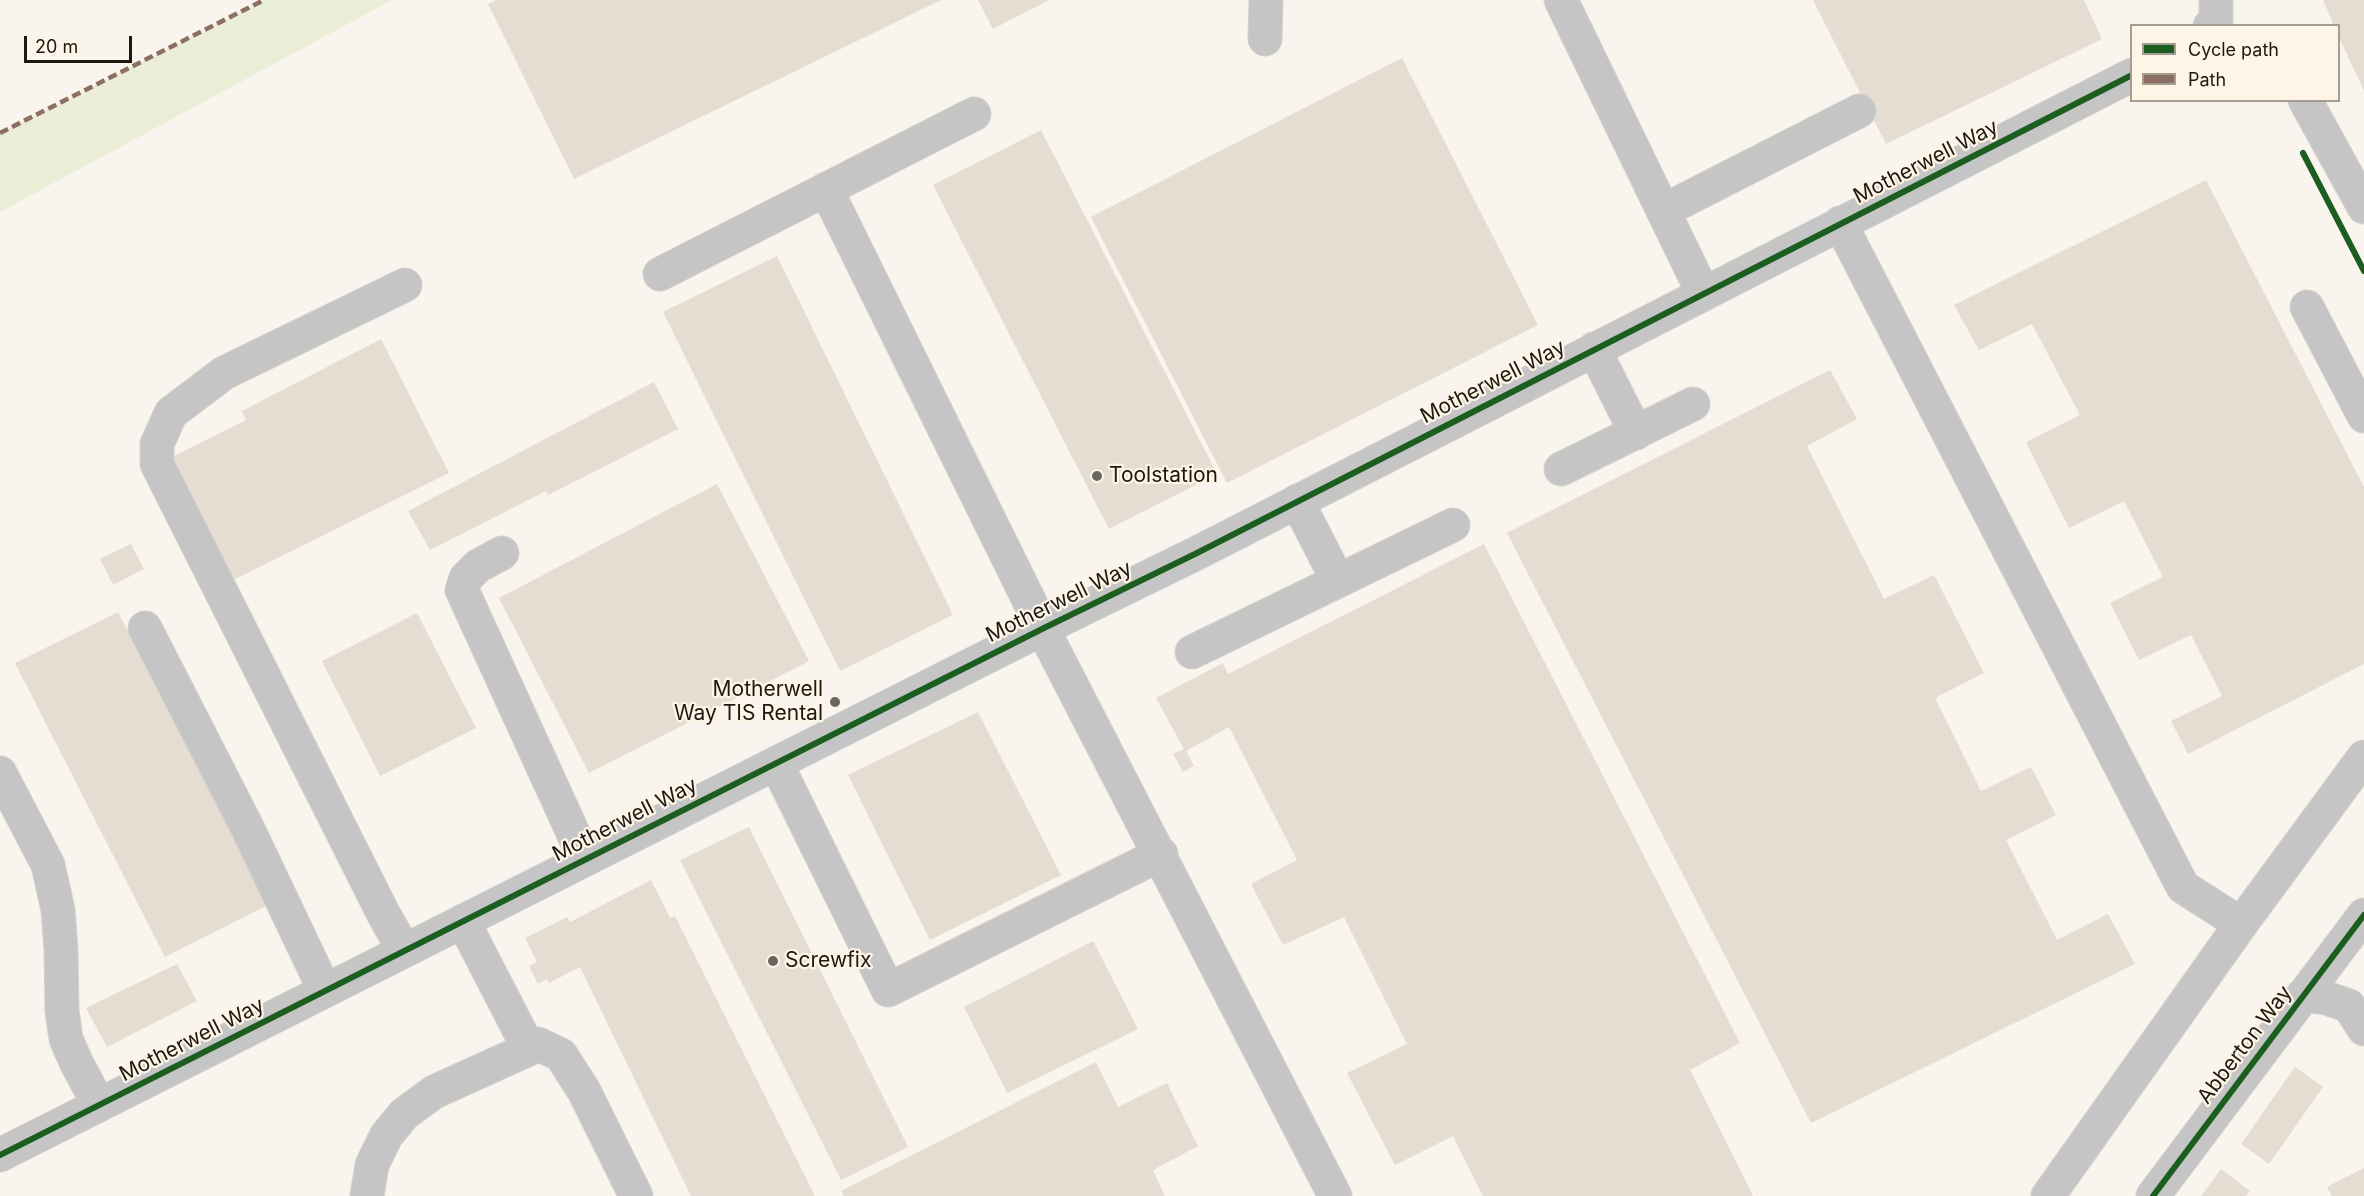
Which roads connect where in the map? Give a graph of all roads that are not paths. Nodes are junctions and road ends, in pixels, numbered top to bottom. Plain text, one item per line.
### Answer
1 (1266, 0) edge
2 (1561, 0) edge
3 (1265, 39) dead end
4 (2130, 76) edge
5 (2306, 102) edge
6 (1859, 111) dead end
7 (974, 114) dead end
8 (826, 189) junction
9 (2364, 207) edge
10 (1663, 211) junction
11 (1840, 223) junction
12 (660, 274) dead end
13 (405, 285) dead end
14 (1703, 293) junction
15 (2307, 307) dead end
16 (1593, 349) junction
17 (1693, 404) dead end
18 (2364, 416) edge
19 (1636, 433) junction
20 (1561, 469) dead end
21 (1297, 501) junction
22 (1453, 525) dead end
23 (502, 553) dead end
24 (1338, 581) junction
25 (145, 628) dead end
26 (1044, 628) junction
27 (1192, 652) dead end
28 (2364, 757) edge
29 (776, 763) junction
30 (0, 773) edge
31 (1161, 854) junction
32 (585, 859) junction
33 (2364, 915) edge
34 (463, 921) junction
35 (2241, 924) junction
36 (404, 950) junction
37 (325, 991) junction
38 (2304, 994) junction
39 (2364, 1029) edge
40 (528, 1049) junction
41 (99, 1105) junction
42 (0, 1155) edge
43 (367, 1196) edge
44 (636, 1196) edge
45 (1335, 1196) edge
46 (2048, 1196) edge
47 (2152, 1196) edge

1 - 3 street
2 - 10 street
4 - 11 street, Motherwell Way
5 - 9 street
6 - 10 street
7 - 8 street
8 - 12 street
8 - 26 street
10 - 14 street
11 - 14 street, Motherwell Way
11 - 35 street
13 - 36 street
14 - 16 street, Motherwell Way
15 - 18 street
16 - 19 street
16 - 21 street, Motherwell Way
17 - 19 street
19 - 20 street
21 - 24 street
21 - 26 street, Motherwell Way
22 - 24 street
23 - 32 street
24 - 27 street
25 - 37 street
26 - 29 street, Motherwell Way
26 - 31 street
28 - 35 street
29 - 31 street
29 - 32 street, Motherwell Way
30 - 41 street
31 - 45 street
32 - 34 street, Motherwell Way
33 - 38 street, Abberton Way
34 - 36 street, Motherwell Way
34 - 40 street
35 - 46 street
36 - 37 street, Motherwell Way
37 - 41 street, Motherwell Way
38 - 39 street
38 - 47 street, Abberton Way
40 - 43 street
40 - 44 street
41 - 42 street, Motherwell Way

